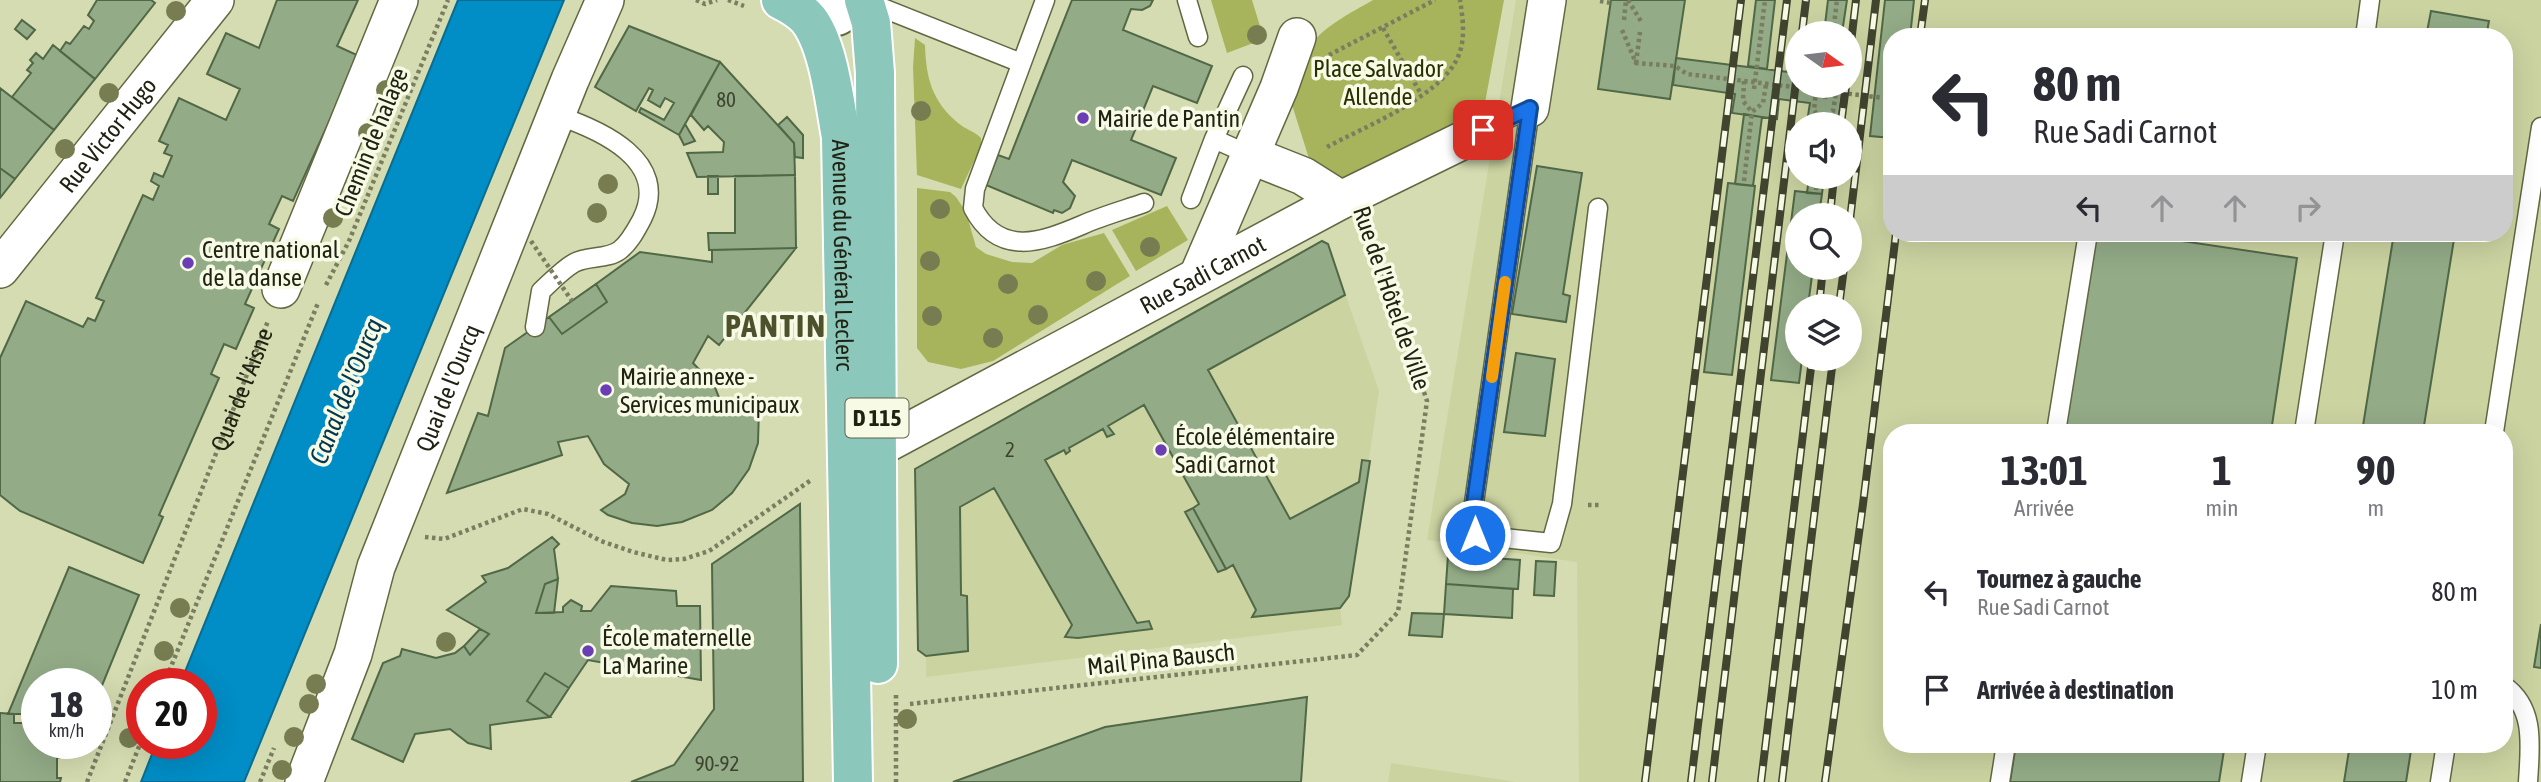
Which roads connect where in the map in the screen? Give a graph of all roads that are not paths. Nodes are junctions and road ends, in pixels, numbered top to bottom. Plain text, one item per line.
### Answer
1 (215, 0) edge
2 (400, 0) edge
3 (606, 0) edge
4 (865, 0) edge
5 (1045, 0) edge
6 (1187, 0) edge
7 (1547, 0) edge
8 (2370, 0) edge
9 (800, 6) edge
10 (2366, 28) edge
11 (1198, 37) dead end
12 (1293, 48) road end
13 (1021, 63) junction
14 (1243, 76) dead end
15 (1530, 108) junction
16 (556, 115) junction
17 (2541, 127) edge
18 (1483, 130) joint
19 (1214, 139) junction
20 (1250, 155) junction
21 (1348, 196) junction
22 (1191, 199) dead end
23 (1144, 203) dead end
24 (1598, 208) dead end
25 (2087, 242) edge
26 (2334, 242) edge
27 (0, 269) edge
28 (1198, 276) junction
29 (281, 289) road end
30 (535, 327) dead end
31 (2057, 424) edge
32 (2305, 424) edge
33 (2495, 424) edge
34 (878, 448) junction
35 (2513, 695) edge
36 (2005, 753) edge
37 (2256, 753) edge
38 (2445, 753) edge
39 (304, 782) edge
40 (853, 782) edge
41 (878, 782) edge
42 (2000, 782) edge
43 (2251, 782) edge
44 (2440, 782) edge
45 (2528, 782) edge

1 - 27 street, Rue Victor Hugo
2 - 29 street
3 - 16 street, Quai de l'Ourcq
4 - 9 main road
4 - 13 lane
4 - 34 main road, Avenue du Général Leclerc / D 115
5 - 13 lane
6 - 11 lane
7 - 15 street
8 - 10 lane
9 - 40 main road, Avenue du Général Leclerc / D 115
12 - 20 street
13 - 23 lane
14 - 19 lane
15 - 18 lane, Rue Sadi Carnot
15 - 24 lane
16 - 30 lane
16 - 39 street, Quai de l'Ourcq
17 - 33 lane
18 - 21 street, Rue Sadi Carnot
19 - 20 lane
19 - 22 lane
20 - 21 street, Rue de l'Hôtel de Ville
20 - 28 street
21 - 28 street, Rue Sadi Carnot
25 - 31 lane
26 - 32 lane
28 - 34 street, Rue Sadi Carnot
34 - 41 main road, Avenue du Général Leclerc / D 115
35 - 45 lane
36 - 42 lane
37 - 43 lane
38 - 44 lane

